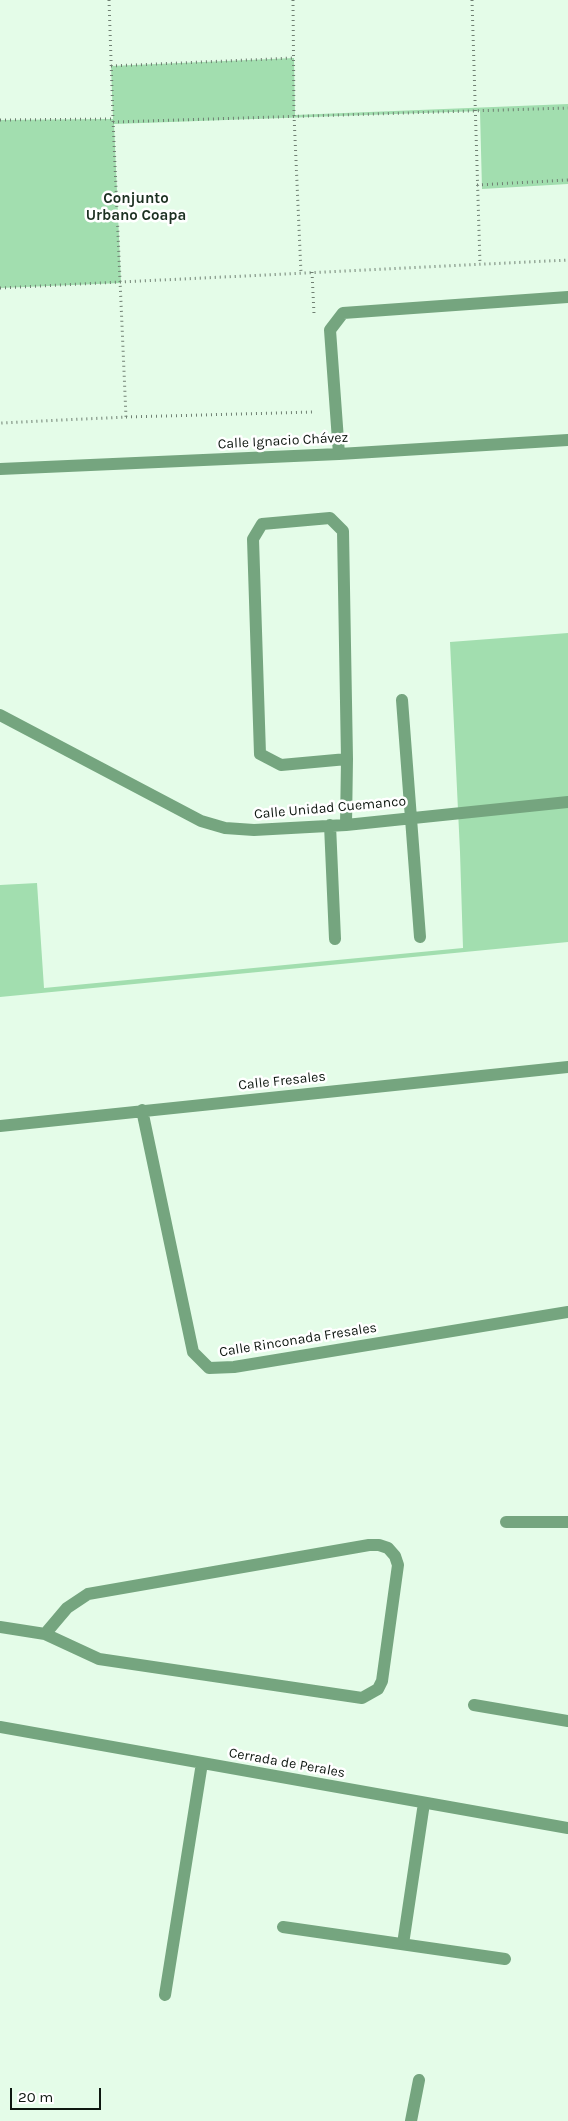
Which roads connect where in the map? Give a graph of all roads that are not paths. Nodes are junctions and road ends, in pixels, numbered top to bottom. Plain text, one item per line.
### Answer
1 (568, 297) edge
2 (568, 440) edge
3 (339, 454) junction
4 (0, 469) edge
5 (402, 700) dead end
6 (0, 715) edge
7 (347, 759) junction
8 (568, 802) edge
9 (411, 817) junction
10 (346, 824) junction
11 (330, 825) junction
12 (420, 937) dead end
13 (335, 939) dead end
14 (568, 1067) edge
15 (142, 1110) junction
16 (0, 1126) edge
17 (568, 1312) edge
18 (506, 1522) dead end
19 (568, 1522) edge
20 (0, 1626) edge
21 (45, 1634) junction
22 (474, 1706) dead end
23 (568, 1721) edge
24 (0, 1727) edge
25 (202, 1763) junction
26 (424, 1803) junction
27 (568, 1828) edge
28 (283, 1927) dead end
29 (403, 1944) junction
30 (506, 1959) dead end
31 (165, 1995) dead end
32 (419, 2080) dead end
33 (411, 2121) edge

1 - 3 street
2 - 3 street, Calle Ignacio Chávez
3 - 4 street, Calle Ignacio Chávez
5 - 9 street
6 - 11 street, Calle Unidad Cuemanco
7 - 7 street
7 - 10 street
8 - 9 street, Calle Unidad Cuemanco
9 - 10 street, Calle Unidad Cuemanco
9 - 12 street
10 - 11 street, Calle Unidad Cuemanco
11 - 13 street
14 - 15 street, Calle Fresales
15 - 16 street, Calle Fresales
15 - 17 street, Calle Rinconada Fresales
18 - 19 street
20 - 21 street
21 - 21 street
22 - 23 street
24 - 25 street, Cerrada de Perales
25 - 26 street, Cerrada de Perales
25 - 31 street
26 - 27 street, Cerrada de Perales
26 - 29 street
28 - 29 street
29 - 30 street
32 - 33 street

